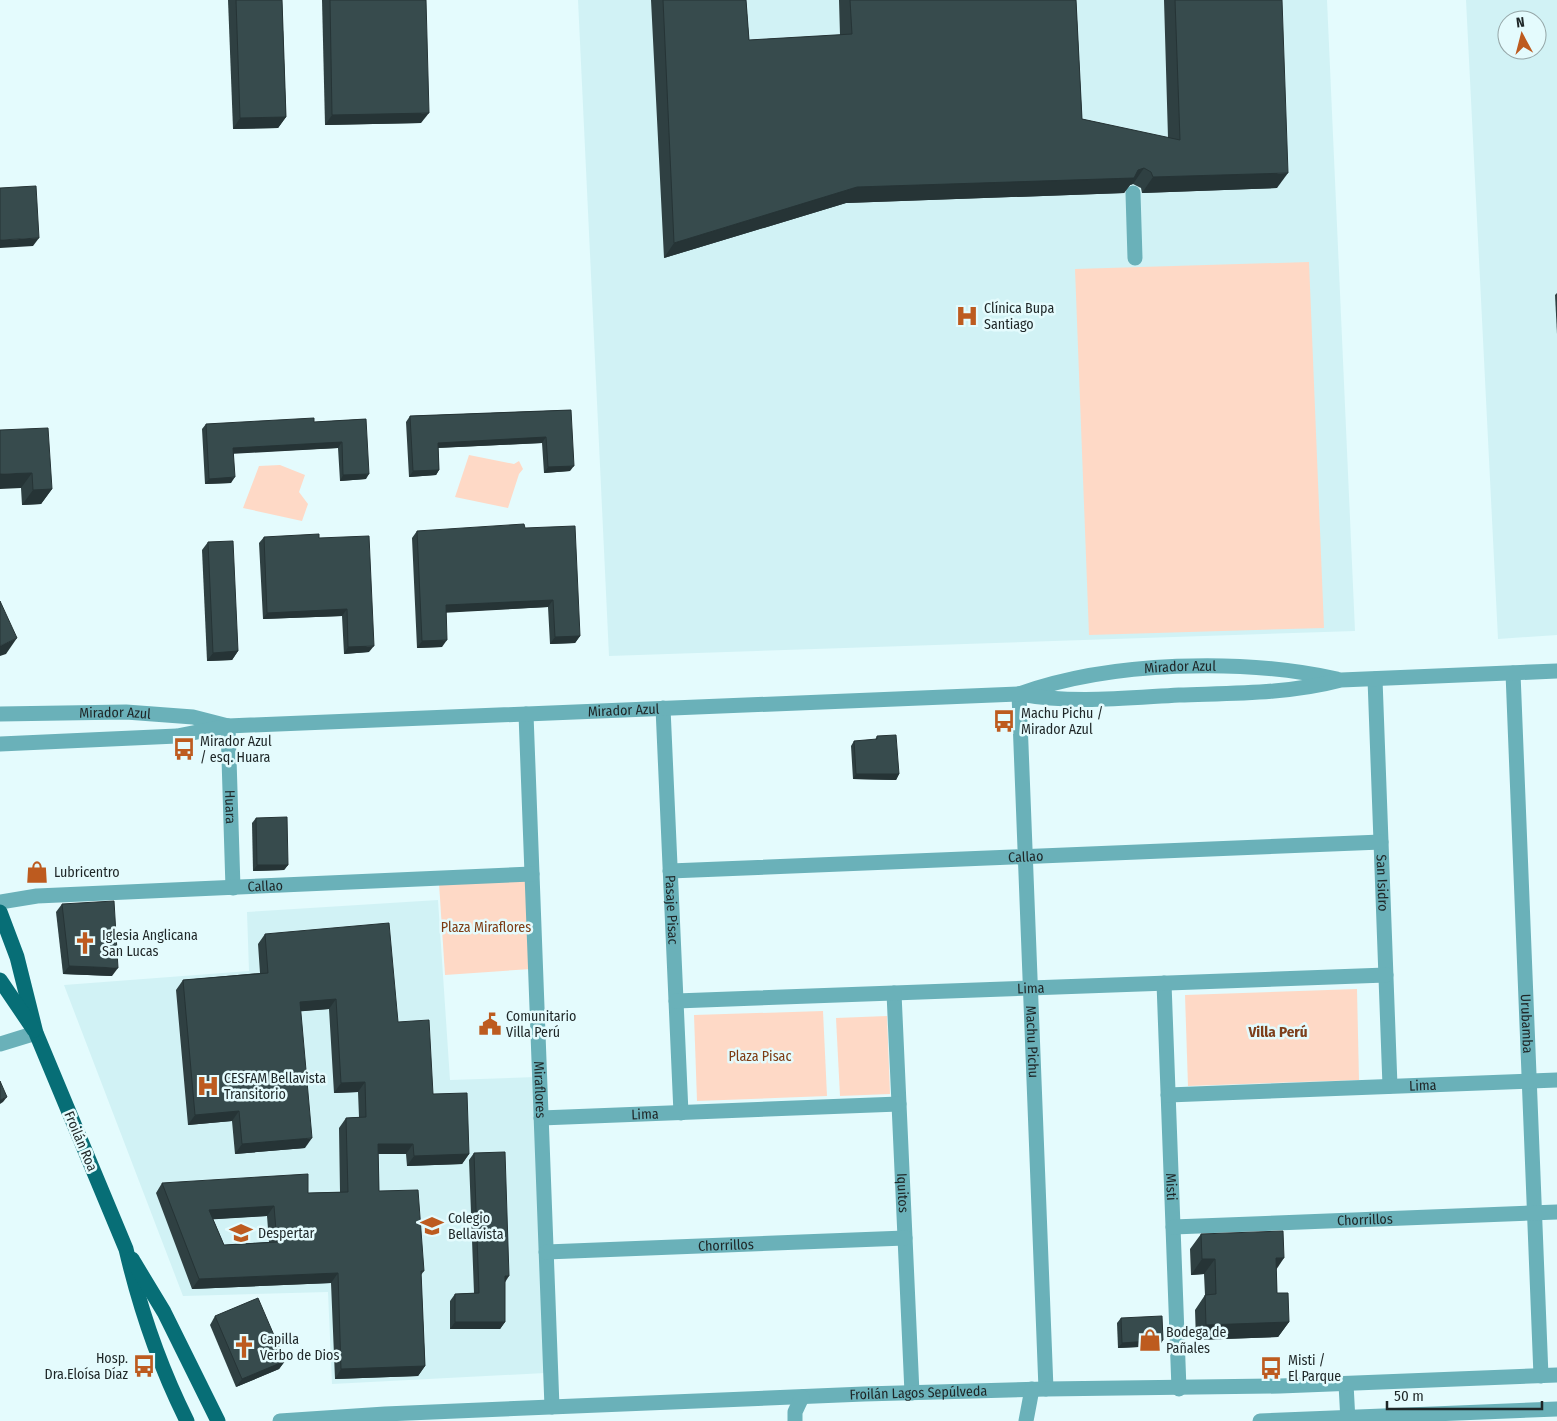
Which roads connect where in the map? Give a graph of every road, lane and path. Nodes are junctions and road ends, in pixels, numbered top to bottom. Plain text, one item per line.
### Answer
1 (1133, 193) edge
2 (1136, 258) dead end
3 (1557, 671) edge
4 (1513, 673) junction
5 (1375, 679) junction
6 (1341, 680) junction
7 (1019, 694) junction
8 (663, 708) junction
9 (0, 714) edge
10 (526, 714) junction
11 (228, 726) junction
12 (0, 744) edge
13 (1381, 842) junction
14 (1026, 857) junction
15 (670, 871) junction
16 (532, 874) junction
17 (233, 888) junction
18 (0, 902) edge
19 (0, 912) edge
20 (1386, 975) junction
21 (0, 980) edge
22 (1164, 983) junction
23 (1031, 988) junction
24 (894, 993) junction
25 (676, 1001) junction
26 (36, 1033) junction
27 (0, 1044) edge
28 (1557, 1080) edge
29 (1529, 1081) junction
30 (1390, 1086) junction
31 (1168, 1095) junction
32 (899, 1104) junction
33 (681, 1113) junction
34 (541, 1118) junction
35 (1557, 1212) edge
36 (1534, 1213) junction
37 (1173, 1227) junction
38 (905, 1238) junction
39 (126, 1249) junction
40 (546, 1252) junction
41 (1557, 1375) edge
42 (1541, 1376) junction
43 (1346, 1384) junction
44 (1039, 1389) junction
45 (1179, 1389) junction
46 (912, 1393) junction
47 (802, 1397) junction
48 (552, 1408) junction
49 (1557, 1409) edge
50 (1348, 1420) edge
51 (187, 1421) edge
52 (218, 1421) edge
53 (280, 1421) edge
54 (794, 1421) edge
55 (1026, 1421) edge
56 (1260, 1421) edge

1 - 2 street
3 - 4 street, Mirador Azul
4 - 5 street, Mirador Azul
4 - 29 street, Urubamba
5 - 6 street, Mirador Azul
5 - 13 street, San Isidro
6 - 7 street, Mirador Azul
6 - 7 street, Mirador Azul
7 - 8 street, Mirador Azul
7 - 14 street, Machu Pichu
8 - 10 street, Mirador Azul
8 - 15 street, Pasaje Pisac
9 - 11 street, Mirador Azul
10 - 11 street, Mirador Azul
10 - 16 street, Miraflores
11 - 12 street, Mirador Azul
11 - 17 street, Huara
13 - 14 street, Callao
13 - 20 street, San Isidro
14 - 15 street, Callao
14 - 23 street, Machu Pichu
15 - 25 street, Pasaje Pisac
16 - 17 street, Callao
16 - 34 street, Miraflores
17 - 18 street, Callao
19 - 26 main road, Froilán Roa
20 - 22 street, Lima
20 - 30 street, San Isidro
21 - 26 main road, Froilán Roa
22 - 23 street, Lima
22 - 31 street, Misti
23 - 24 street, Lima
23 - 44 street, Machu Pichu
24 - 25 street, Lima
24 - 32 street, Iquitos
25 - 33 street, Pasaje Pisac
26 - 27 street
26 - 39 main road, Froilán Roa
28 - 29 street, Lima
29 - 30 street, Lima
29 - 36 street, Urubamba
30 - 31 street, Lima
31 - 37 street, Misti
32 - 33 street, Lima
32 - 38 street, Iquitos
33 - 34 street, Lima
34 - 40 street, Miraflores
35 - 36 street, Chorrillos
36 - 37 street, Chorrillos
36 - 42 street, Urubamba
37 - 45 street, Misti
38 - 40 street, Chorrillos
38 - 46 street, Iquitos
39 - 51 main road, Froilán Roa
39 - 52 main road, Froilán Roa
40 - 48 street, Miraflores
41 - 42 street, Froilán Lagos Sepúlveda
42 - 43 street, Froilán Lagos Sepúlveda
43 - 45 street, Froilán Lagos Sepúlveda
43 - 50 street
44 - 45 street, Froilán Lagos Sepúlveda
44 - 46 street, Froilán Lagos Sepúlveda
44 - 55 street, Machu Pichu
46 - 47 street, Froilán Lagos Sepúlveda
47 - 48 street, Froilán Lagos Sepúlveda
47 - 54 street
48 - 53 street, Froilán Lagos Sepúlveda
49 - 50 street
50 - 56 street

